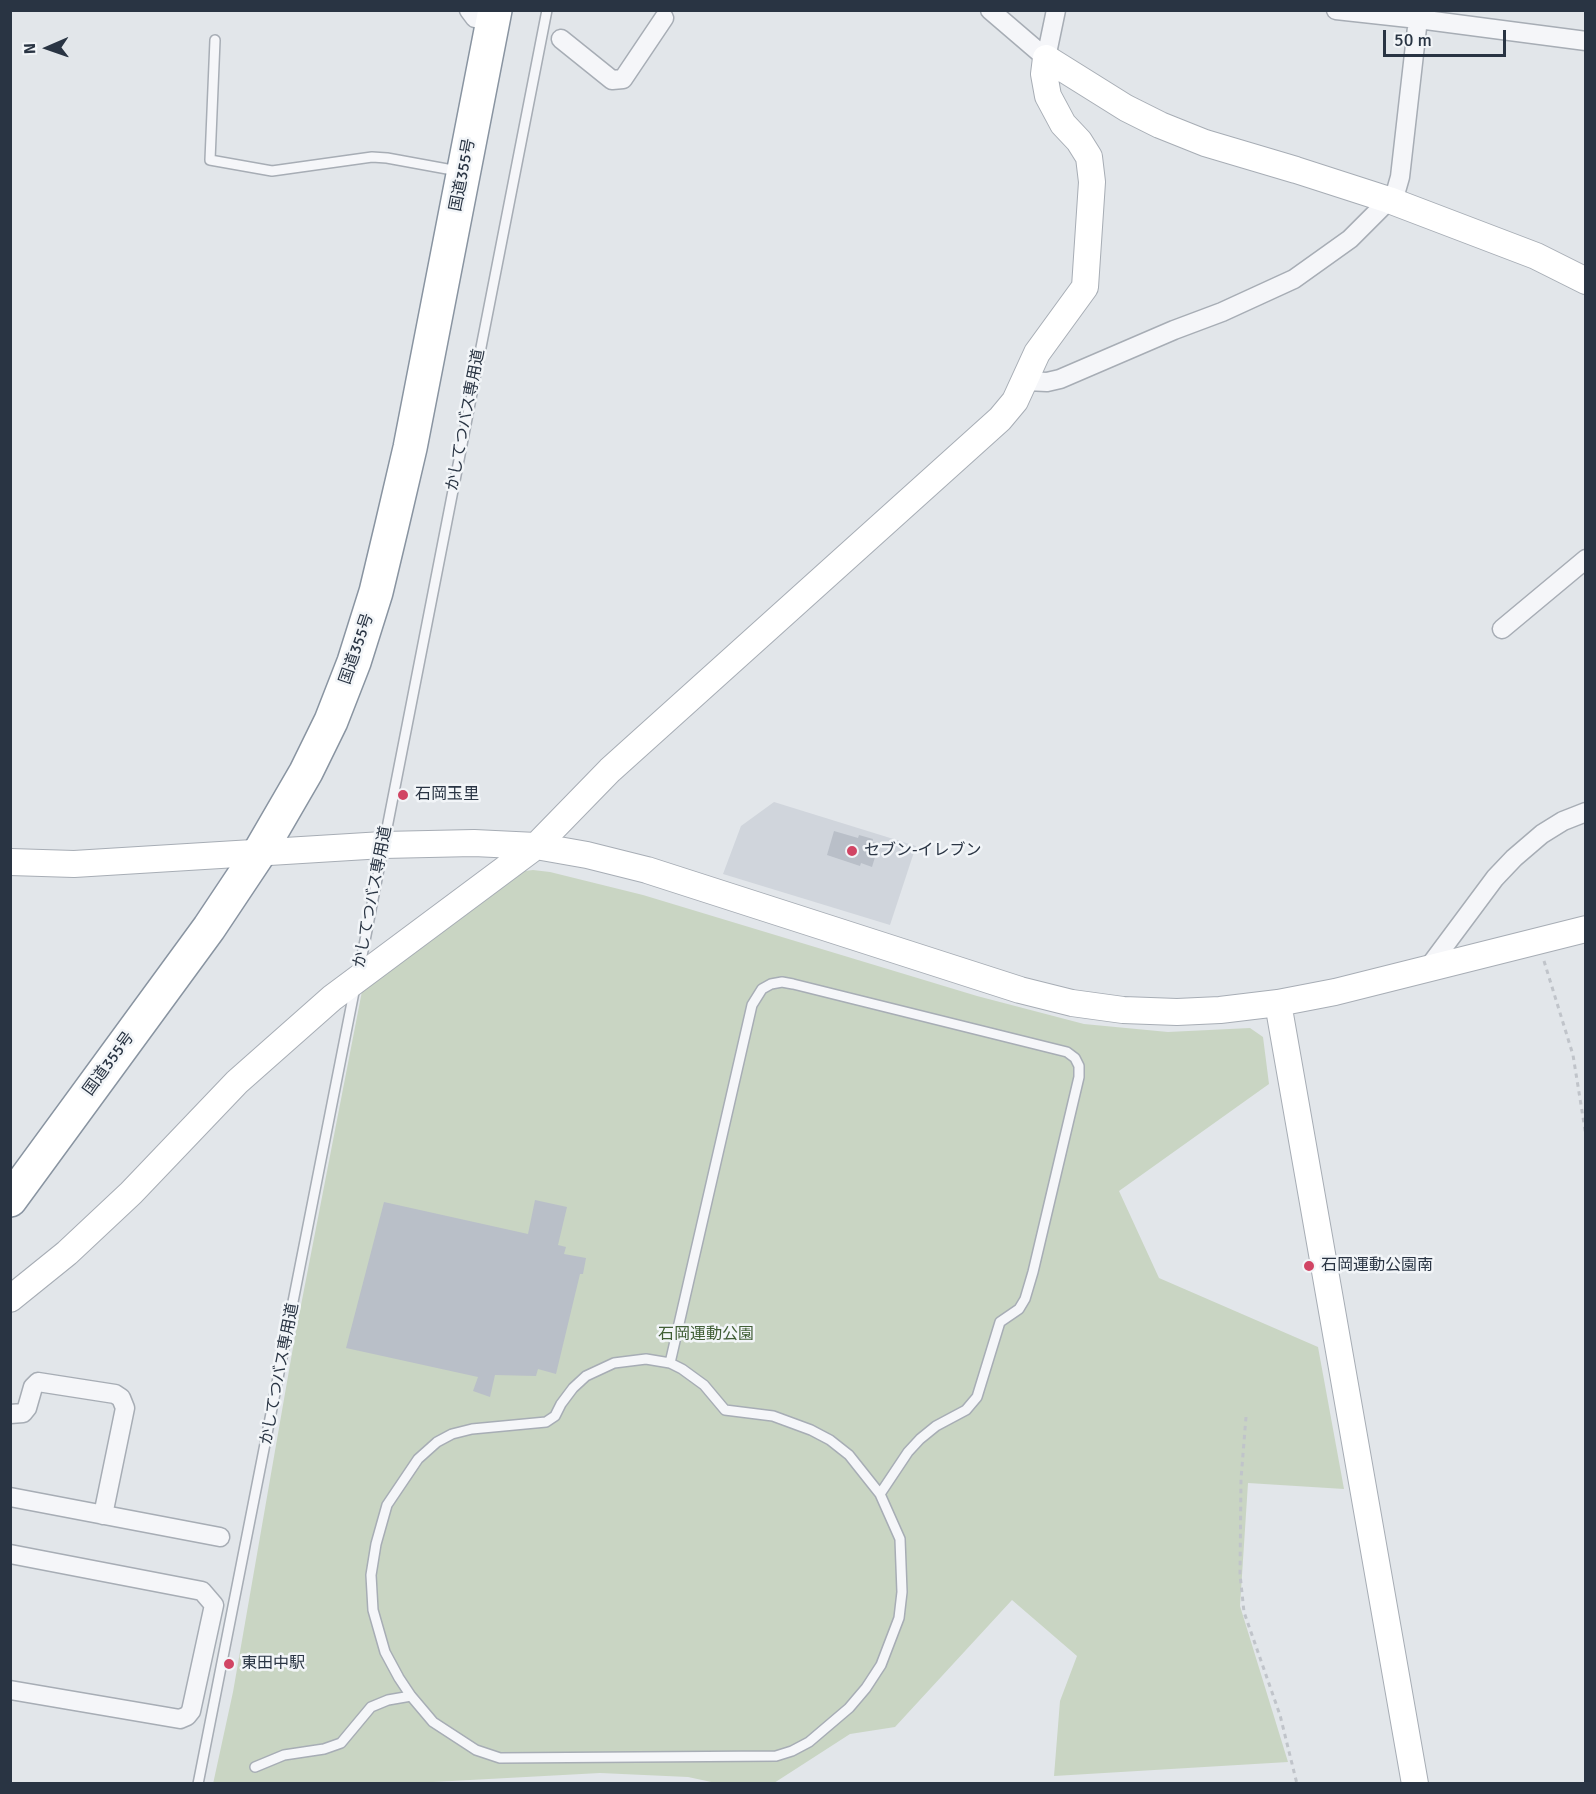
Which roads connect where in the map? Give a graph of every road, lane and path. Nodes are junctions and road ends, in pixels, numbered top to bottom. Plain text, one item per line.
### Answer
1 (547, 10) edge
2 (990, 10) edge
3 (1056, 10) edge
4 (1336, 10) edge
5 (662, 13) edge
6 (486, 14) edge
7 (1419, 15) edge
8 (561, 39) dead end
9 (215, 40) dead end
10 (1586, 41) edge
11 (1046, 58) junction
12 (463, 172) junction
13 (1389, 200) junction
14 (1586, 281) edge
15 (1026, 381) junction
16 (1586, 559) edge
17 (1502, 629) dead end
18 (1586, 812) edge
19 (383, 845) junction
20 (536, 846) junction
21 (259, 853) junction
22 (10, 862) edge
23 (1586, 928) edge
24 (1538, 941) junction
25 (1428, 968) junction
26 (357, 980) junction
27 (1278, 1003) junction
28 (1586, 1136) edge
29 (10, 1200) edge
30 (10, 1299) edge
31 (670, 1363) junction
32 (10, 1414) edge
33 (1246, 1417) dead end
34 (880, 1494) junction
35 (10, 1497) edge
36 (103, 1515) junction
37 (220, 1538) dead end
38 (10, 1554) edge
39 (10, 1690) edge
40 (411, 1696) junction
41 (255, 1767) dead end
42 (198, 1784) edge
43 (1297, 1784) edge
44 (1414, 1784) edge

1 - 19 lane, かしてつバス専用道
2 - 11 street
3 - 11 street
4 - 7 street
5 - 8 street
6 - 12 highway, 国道355号
7 - 10 street
7 - 13 street
9 - 12 lane
11 - 13 street
11 - 15 street
12 - 21 highway, 国道355号
13 - 14 street
13 - 15 street
15 - 20 street
16 - 17 street
18 - 25 street
19 - 20 street
19 - 21 street
19 - 26 lane, かしてつバス専用道
20 - 26 street
20 - 27 street
21 - 22 street
21 - 29 highway, 国道355号
23 - 24 street
24 - 25 street
24 - 28 path
25 - 27 street
26 - 30 street
26 - 42 lane, かしてつバス専用道
27 - 44 street
31 - 34 lane
31 - 34 lane
31 - 40 lane
32 - 36 street
33 - 43 path
34 - 40 lane
35 - 36 street
36 - 37 street
38 - 39 street
40 - 41 lane

